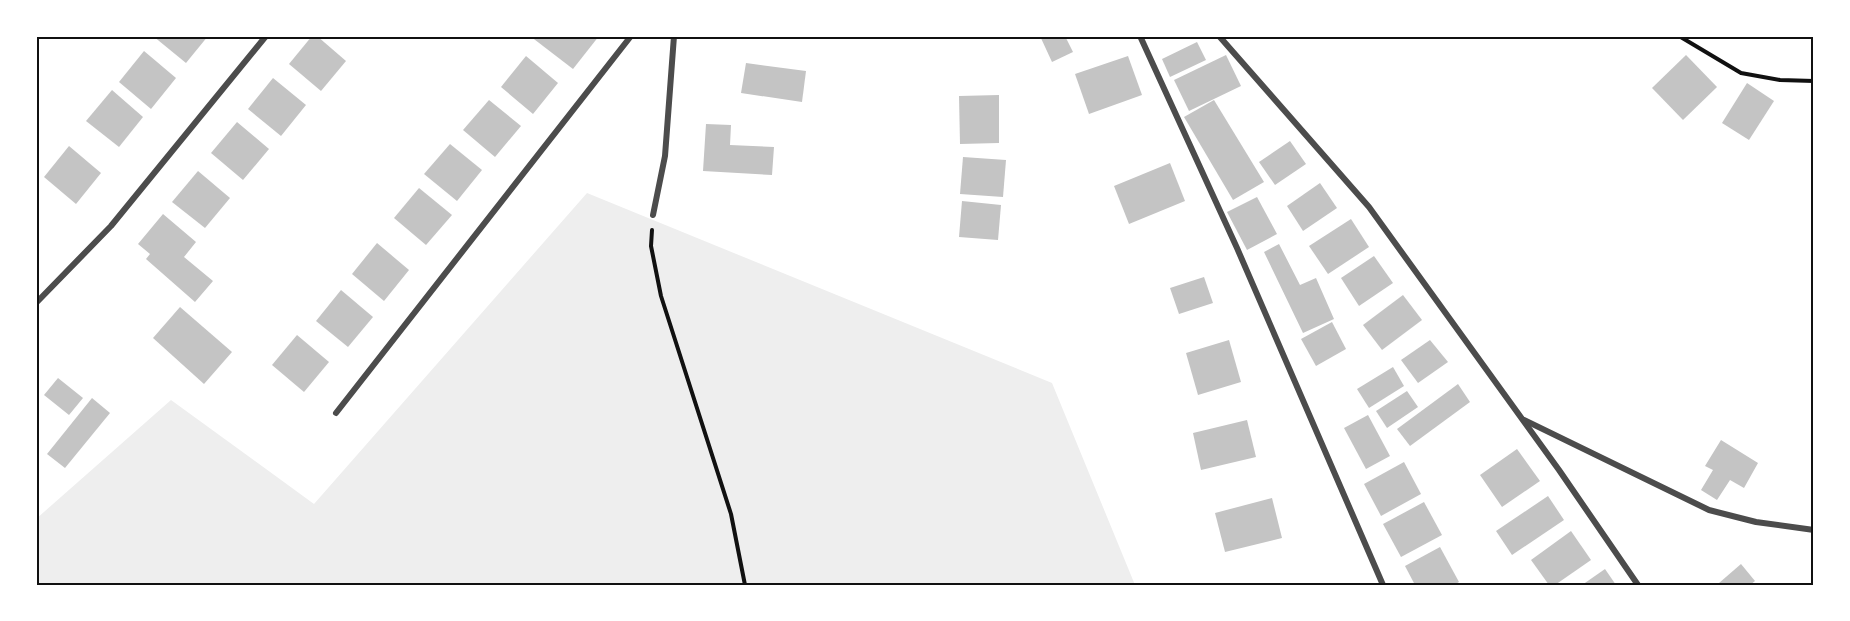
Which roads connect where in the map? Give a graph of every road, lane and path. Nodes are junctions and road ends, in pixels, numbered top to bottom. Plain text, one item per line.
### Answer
1 (266, 36) edge
2 (631, 36) edge
3 (674, 36) edge
4 (1140, 36) edge
5 (1219, 36) edge
6 (1679, 36) edge
7 (1814, 81) edge
8 (653, 215) joint
9 (36, 303) edge
10 (336, 412) dead end
11 (1523, 420) junction
12 (1814, 530) edge
13 (745, 585) edge
14 (1383, 585) edge
15 (1638, 585) edge

1 - 9 street
2 - 10 street
3 - 8 street
4 - 14 street
5 - 11 street
6 - 7 path
8 - 13 path
11 - 12 street
11 - 15 street

